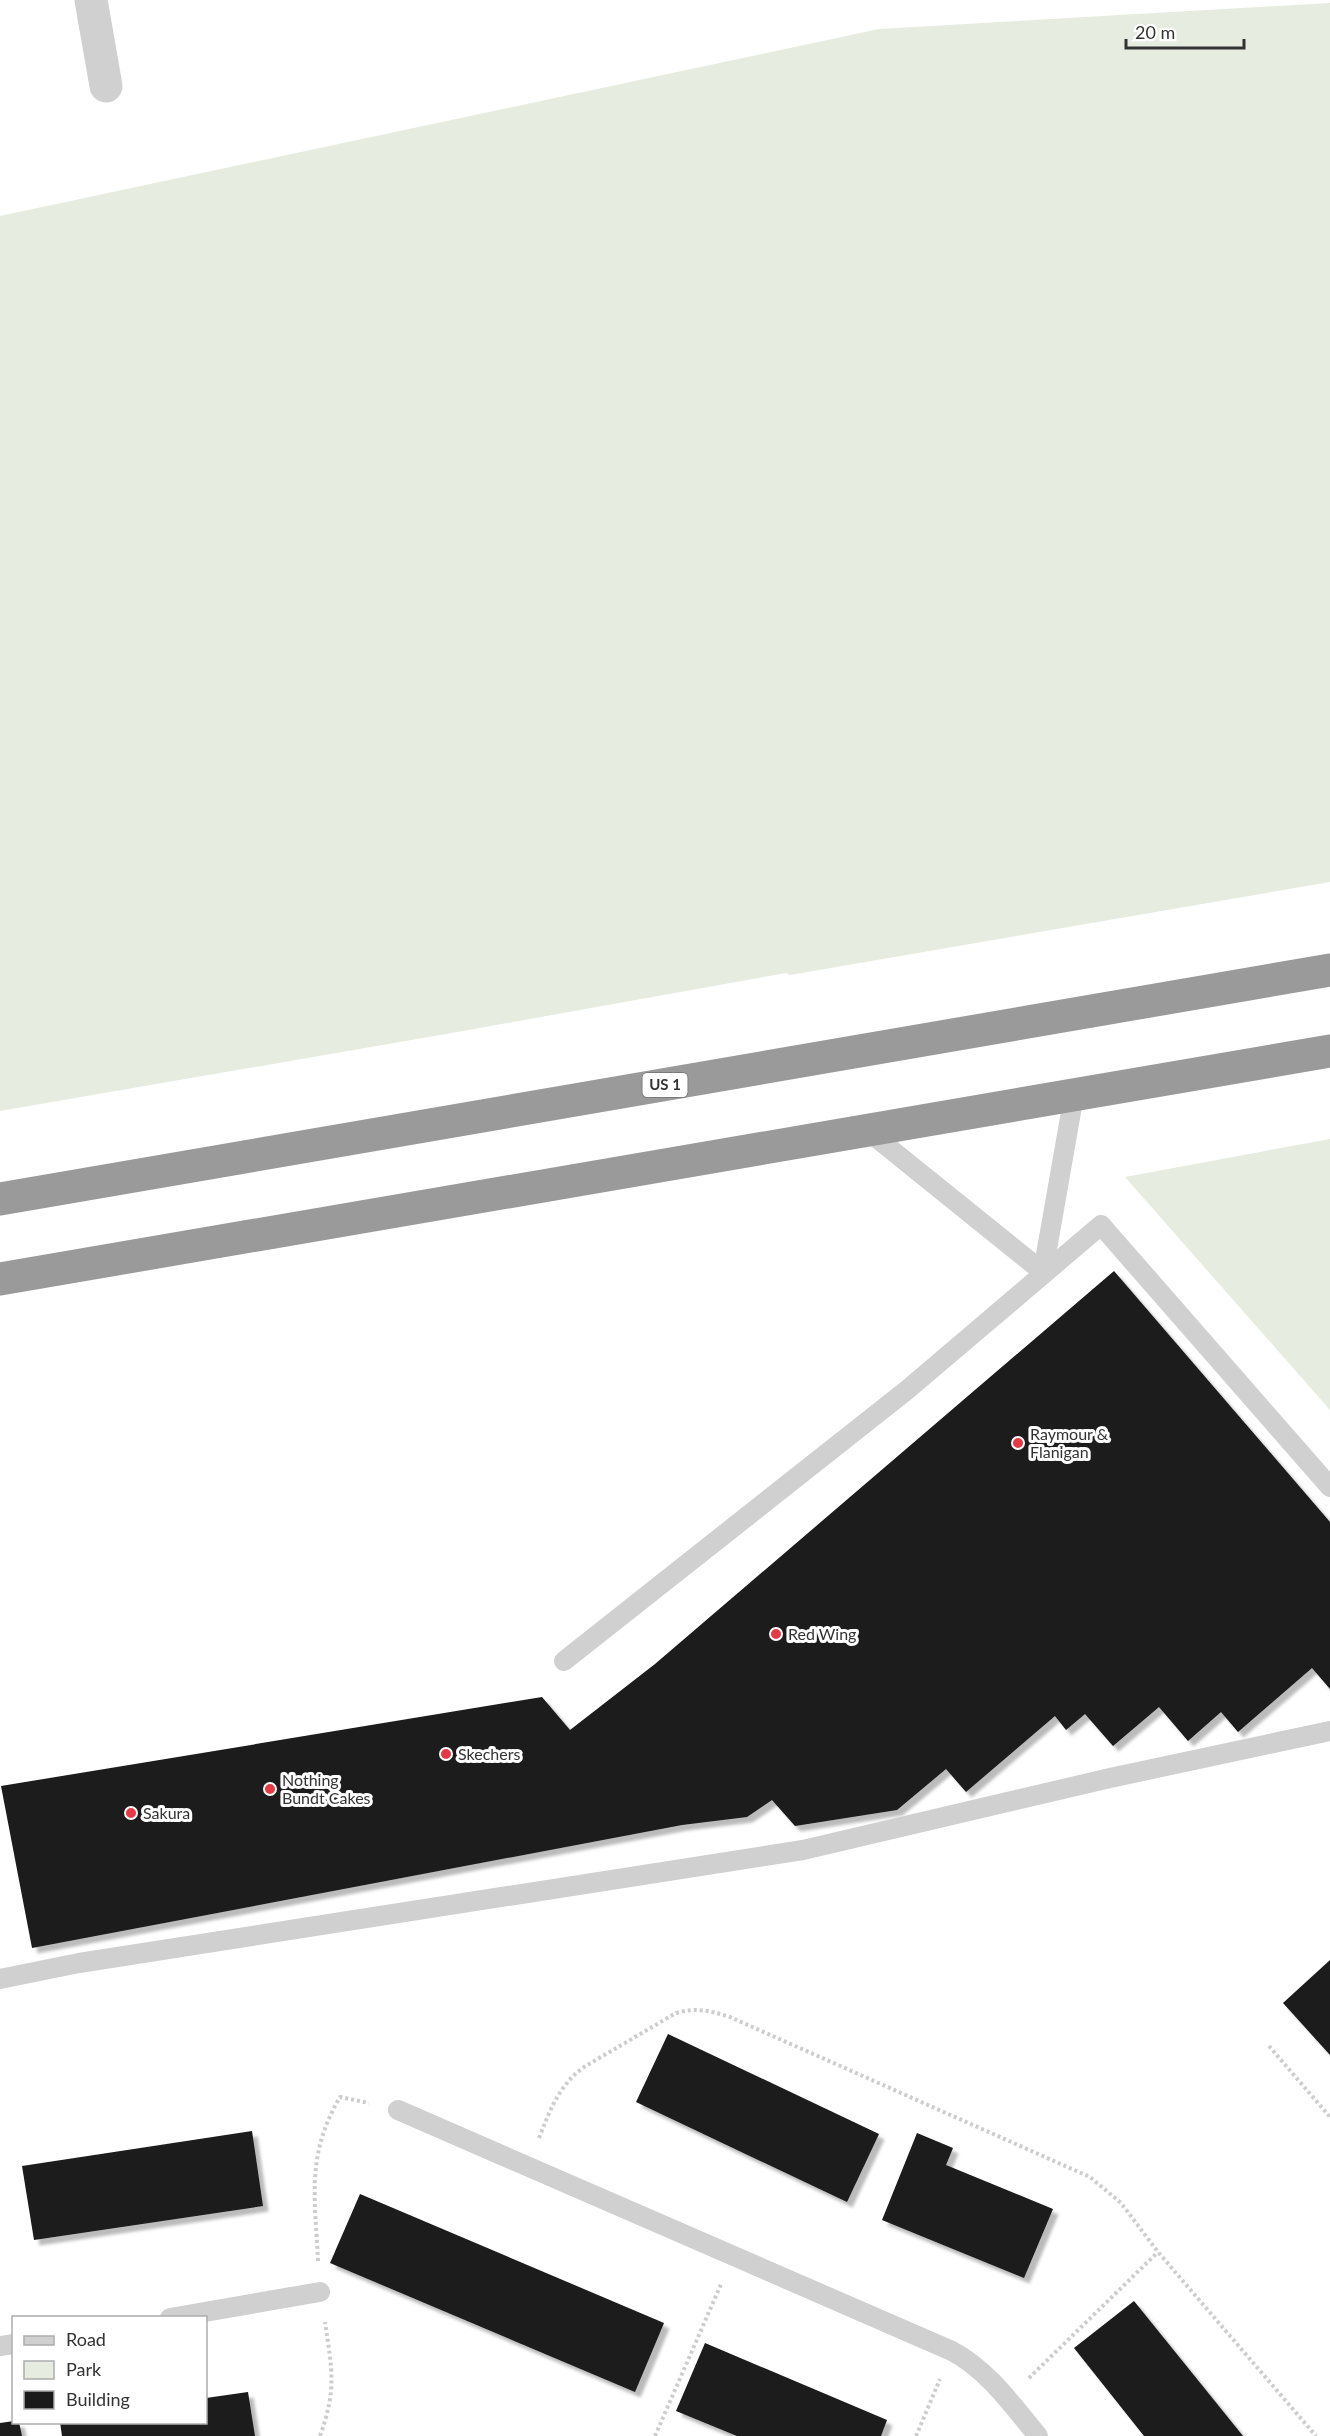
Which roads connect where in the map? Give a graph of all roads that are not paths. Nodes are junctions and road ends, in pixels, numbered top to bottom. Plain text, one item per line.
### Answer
1 (91, 0) edge
2 (106, 86) dead end
3 (1330, 970) edge
4 (1330, 1051) edge
5 (1074, 1095) junction
6 (868, 1131) junction
7 (0, 1199) edge
8 (1043, 1272) junction
9 (0, 1279) edge
10 (1330, 1486) edge
11 (564, 1662) dead end
12 (1330, 1731) edge
13 (0, 1978) edge
14 (398, 2110) road end
15 (320, 2292) road end
16 (182, 2316) edge
17 (1038, 2436) edge

1 - 2 street
3 - 7 highway, US 1
4 - 5 highway
5 - 6 highway
5 - 8 lane
6 - 8 lane
6 - 9 highway
8 - 10 lane
8 - 11 lane
12 - 13 lane
14 - 17 lane
15 - 16 lane

